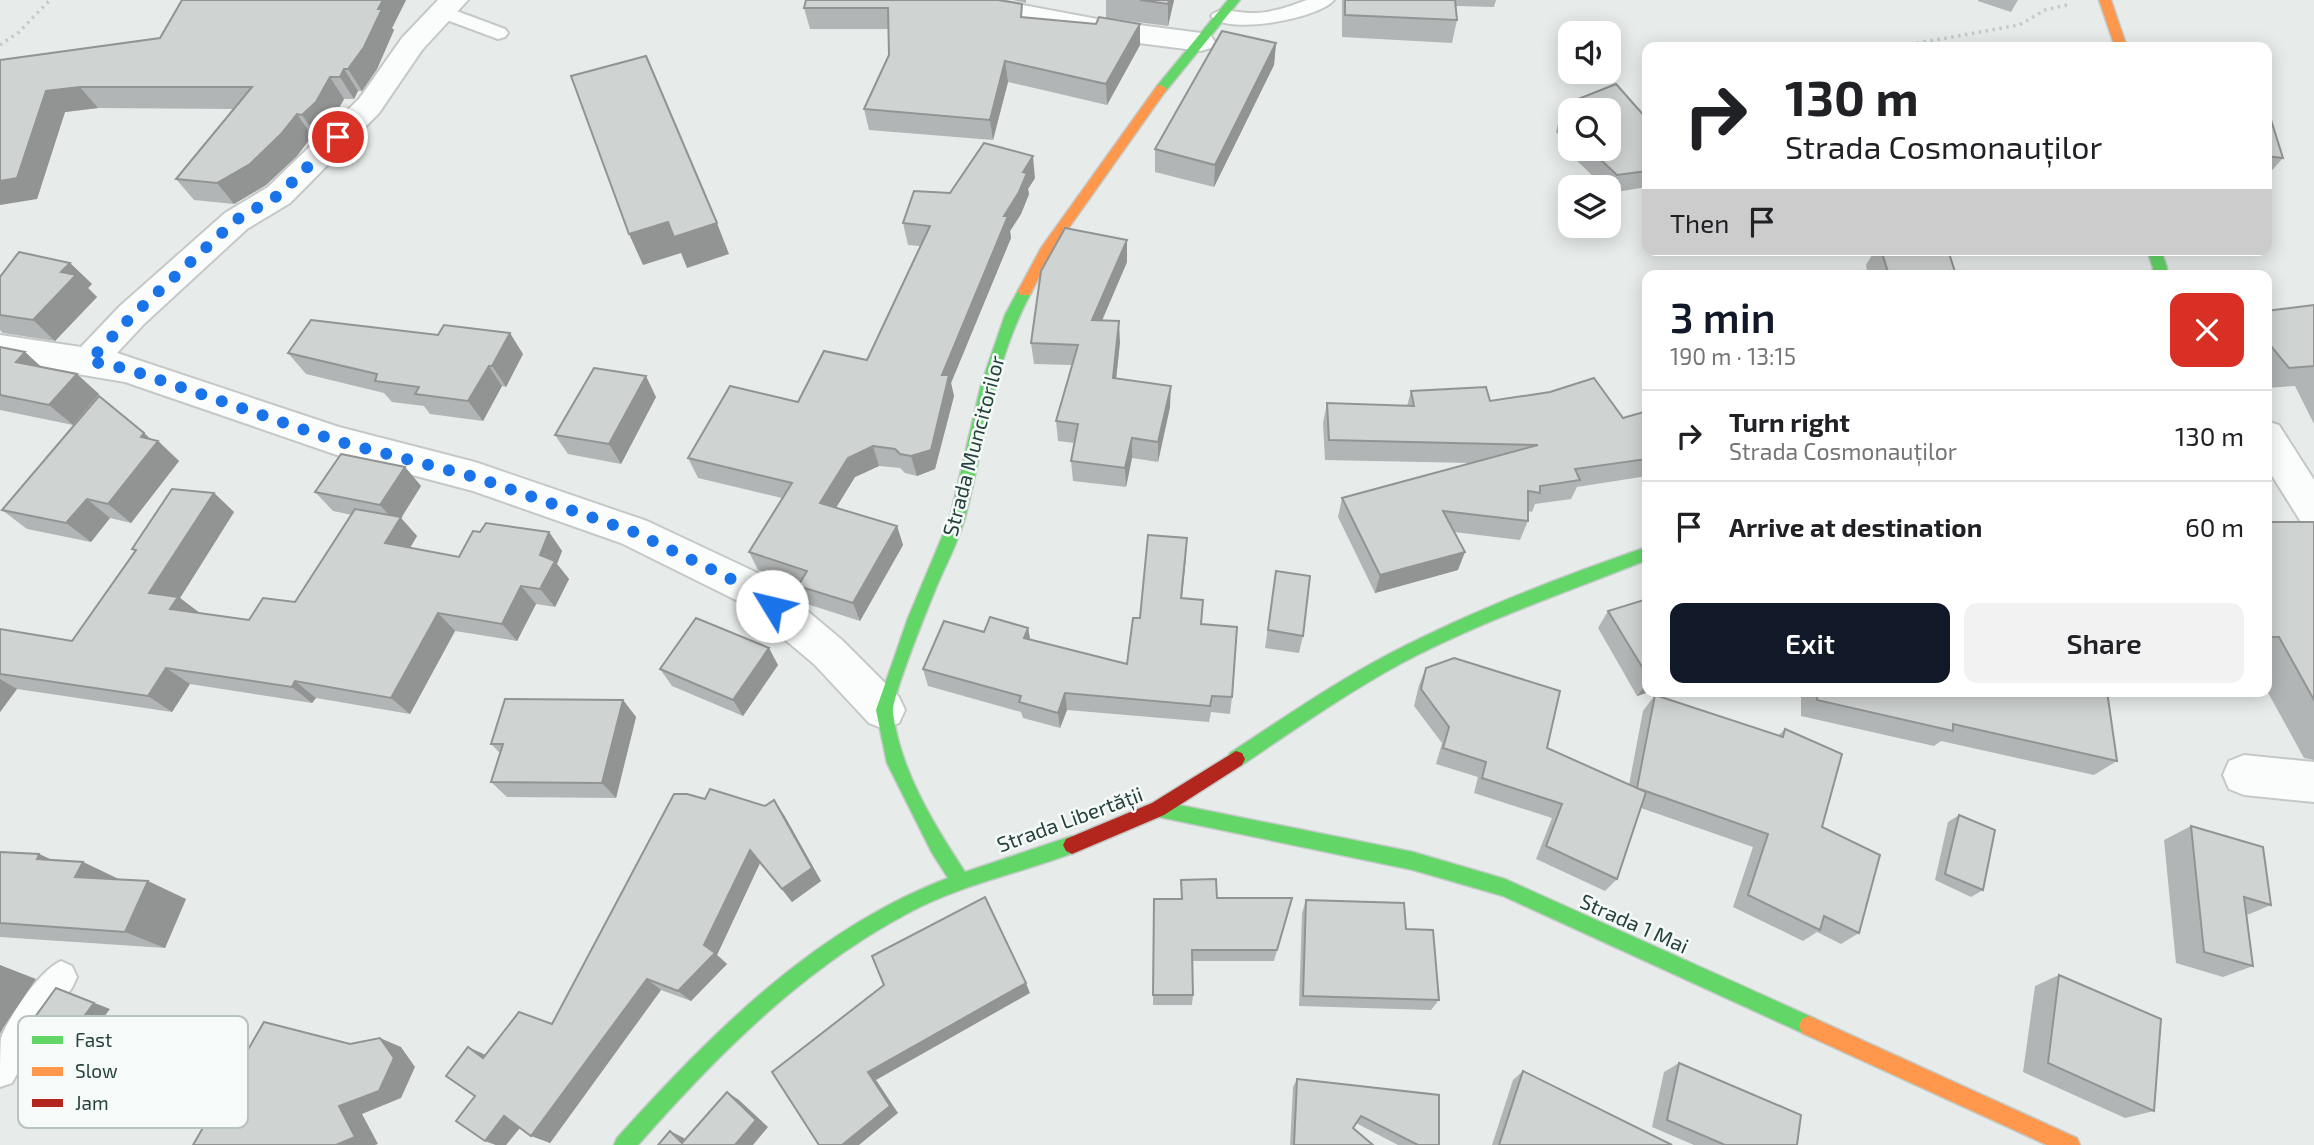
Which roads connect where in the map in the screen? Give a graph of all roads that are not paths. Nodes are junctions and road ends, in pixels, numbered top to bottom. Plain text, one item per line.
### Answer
1 (1234, 0) edge
2 (1325, 0) edge
3 (944, 1) edge
4 (2106, 3) edge
5 (448, 6) edge
6 (1221, 16) junction
7 (498, 33) dead end
8 (1201, 42) junction
9 (2119, 42) edge
10 (0, 348) edge
11 (89, 361) junction
12 (2272, 444) edge
13 (2314, 511) edge
14 (1642, 555) edge
15 (884, 710) junction
16 (2244, 775) dead end
17 (2314, 782) edge
18 (1159, 809) junction
19 (961, 882) junction
20 (61, 977) dead end
21 (32, 1016) edge
22 (18, 1039) edge
23 (0, 1070) edge
24 (624, 1145) edge
25 (2070, 1145) edge

1 - 6 main road, Strada Muncitorilor
2 - 6 lane
3 - 8 street
4 - 9 main road
5 - 7 lane
5 - 11 street
6 - 8 main road, Strada Muncitorilor
8 - 15 main road, Strada Muncitorilor
10 - 11 street
11 - 15 street
12 - 13 street
14 - 18 main road, Strada Libertății
15 - 19 main road
16 - 17 street
18 - 19 main road, Strada Libertății
18 - 25 main road, Strada 1 Mai
19 - 24 main road, Strada Libertății
20 - 21 lane
22 - 23 lane

